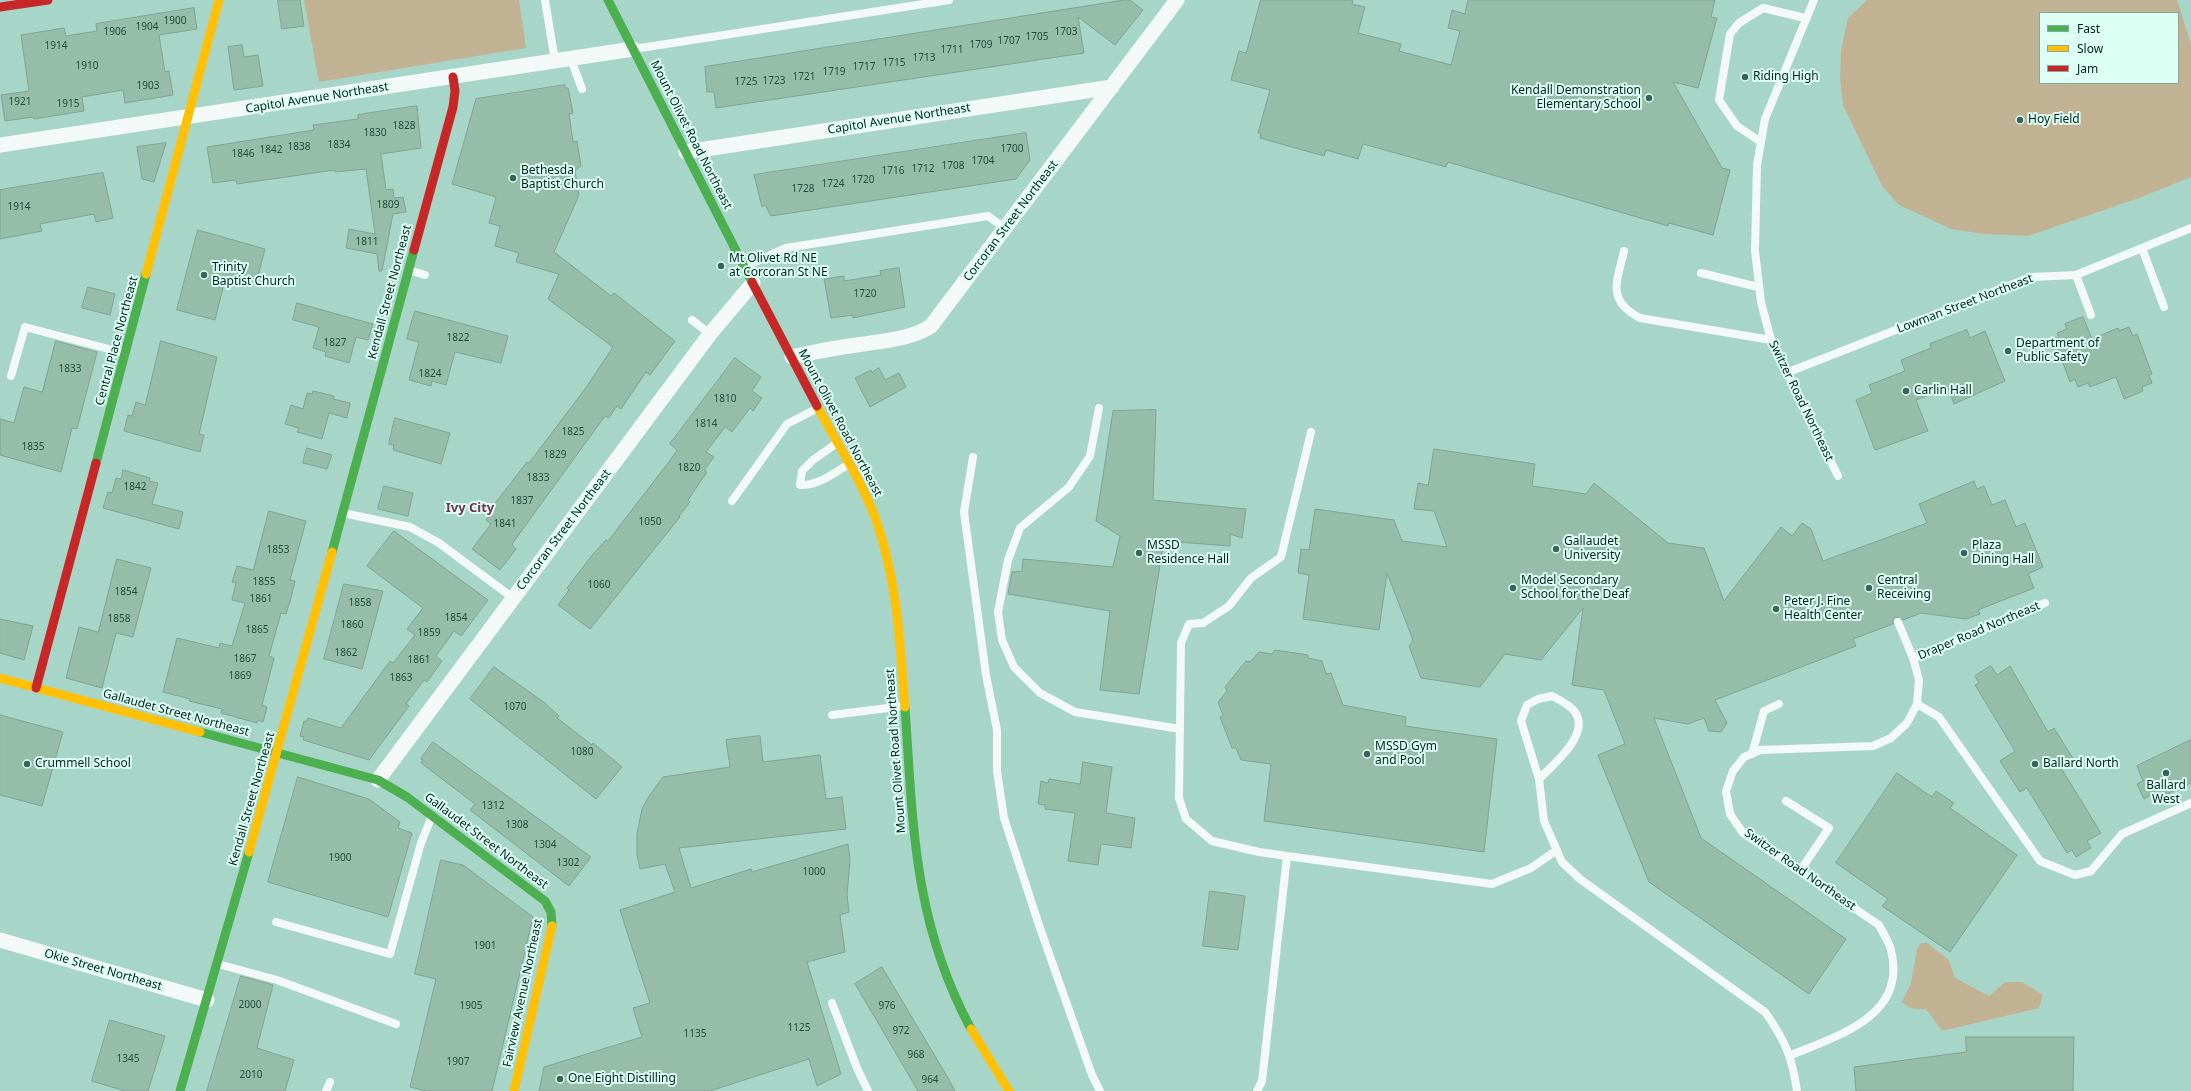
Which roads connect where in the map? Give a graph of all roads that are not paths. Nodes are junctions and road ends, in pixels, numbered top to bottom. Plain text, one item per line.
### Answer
1 (48, 0) edge
2 (219, 0) edge
3 (545, 0) edge
4 (608, 0) edge
5 (949, 0) edge
6 (1178, 0) edge
7 (1814, 0) edge
8 (34, 1) edge
9 (0, 7) edge
10 (1805, 18) junction
11 (633, 49) junction
12 (571, 59) junction
13 (555, 61) junction
14 (453, 77) junction
15 (1112, 87) junction
16 (582, 89) dead end
17 (189, 117) junction
18 (1761, 142) junction
19 (0, 145) edge
20 (686, 152) junction
21 (2191, 228) edge
22 (1006, 229) junction
23 (2142, 248) junction
24 (1624, 251) dead end
25 (744, 267) junction
26 (408, 270) junction
27 (1701, 273) dead end
28 (425, 275) dead end
29 (2076, 275) junction
30 (753, 283) junction
31 (1758, 287) junction
32 (2164, 307) dead end
33 (2091, 316) dead end
34 (692, 320) dead end
35 (710, 334) junction
36 (1771, 340) junction
37 (125, 354) junction
38 (792, 357) junction
39 (1786, 373) junction
40 (11, 376) dead end
41 (818, 408) junction
42 (1099, 408) dead end
43 (1311, 432) dead end
44 (838, 442) junction
45 (973, 457) dead end
46 (850, 463) junction
47 (1838, 476) dead end
48 (732, 501) dead end
49 (342, 512) junction
50 (513, 598) junction
51 (2045, 603) dead end
52 (1898, 622) dead end
53 (1913, 658) junction
54 (0, 678) edge
55 (36, 688) junction
56 (1779, 704) dead end
57 (1917, 704) junction
58 (904, 706) junction
59 (832, 715) dead end
60 (1180, 729) junction
61 (278, 752) junction
62 (1752, 754) junction
63 (1539, 779) junction
64 (378, 780) junction
65 (1786, 801) dead end
66 (2191, 803) edge
67 (432, 816) junction
68 (1557, 850) junction
69 (1287, 856) junction
70 (1800, 871) junction
71 (545, 900) joint
72 (276, 922) dead end
73 (0, 940) edge
74 (217, 964) junction
75 (207, 1000) junction
76 (832, 1003) dead end
77 (396, 1024) dead end
78 (1789, 1056) junction
79 (330, 1082) dead end
80 (180, 1091) edge
81 (326, 1091) edge
82 (514, 1091) edge
83 (868, 1091) edge
84 (1009, 1091) edge
85 (1100, 1091) edge
86 (1257, 1091) edge
87 (1797, 1091) edge

1 - 8 street
2 - 17 street, Central Place Northeast
3 - 13 lane
4 - 11 street, Mount Olivet Road Northeast
5 - 11 lane
6 - 15 street, Corcoran Street Northeast
7 - 10 lane, Switzer Road Northeast
8 - 9 street
10 - 18 lane, Switzer Road Northeast
10 - 18 lane
11 - 12 street, Capitol Avenue Northeast
11 - 20 street, Mount Olivet Road Northeast
12 - 13 street, Capitol Avenue Northeast
12 - 16 lane
13 - 14 street, Capitol Avenue Northeast
14 - 17 street, Capitol Avenue Northeast
14 - 26 street, Kendall Street Northeast
15 - 20 street, Capitol Avenue Northeast
15 - 22 street, Corcoran Street Northeast
17 - 19 street, Capitol Avenue Northeast
17 - 37 street, Central Place Northeast
18 - 31 lane, Switzer Road Northeast
20 - 25 street, Mount Olivet Road Northeast
21 - 23 lane, Lowman Street Northeast
22 - 25 lane
22 - 38 street, Corcoran Street Northeast
23 - 29 lane, Lowman Street Northeast
23 - 32 lane
24 - 36 lane
25 - 30 street, Mount Olivet Road Northeast
26 - 28 lane
26 - 49 street, Kendall Street Northeast
27 - 31 lane
29 - 33 lane
29 - 39 lane, Lowman Street Northeast
30 - 35 street, Corcoran Street Northeast
30 - 38 street, Mount Olivet Road Northeast
31 - 36 lane, Switzer Road Northeast
34 - 35 lane
35 - 50 street, Corcoran Street Northeast
36 - 39 lane, Switzer Road Northeast
37 - 40 lane
37 - 55 street, Central Place Northeast
38 - 41 street, Mount Olivet Road Northeast
39 - 47 lane, Switzer Road Northeast
41 - 44 street, Mount Olivet Road Northeast
41 - 48 lane
42 - 60 lane
43 - 60 lane
44 - 46 street, Mount Olivet Road Northeast
44 - 46 lane
45 - 85 lane
46 - 58 street, Mount Olivet Road Northeast
49 - 50 lane
49 - 61 street, Kendall Street Northeast
50 - 64 street, Corcoran Street Northeast
51 - 53 lane, Draper Road Northeast
52 - 53 lane, Switzer Road Northeast
53 - 57 lane, Switzer Road Northeast
54 - 55 street, Gallaudet Street Northeast
55 - 61 street, Gallaudet Street Northeast
56 - 62 lane
57 - 62 lane, Switzer Road Northeast
57 - 66 lane
58 - 59 lane
58 - 84 street, Mount Olivet Road Northeast
60 - 69 lane
61 - 64 street, Gallaudet Street Northeast
61 - 74 street, Kendall Street Northeast
62 - 70 lane, Switzer Road Northeast
63 - 63 lane
63 - 68 lane
64 - 67 street, Gallaudet Street Northeast
65 - 70 lane
67 - 71 street, Gallaudet Street Northeast
67 - 72 lane
68 - 69 lane
68 - 78 lane
69 - 86 lane
70 - 78 lane, Switzer Road Northeast
71 - 82 street, Fairview Avenue Northeast
73 - 75 street, Okie Street Northeast
74 - 75 street, Kendall Street Northeast
74 - 77 lane
75 - 80 street, Kendall Street Northeast
76 - 83 lane
78 - 87 lane
79 - 81 lane

